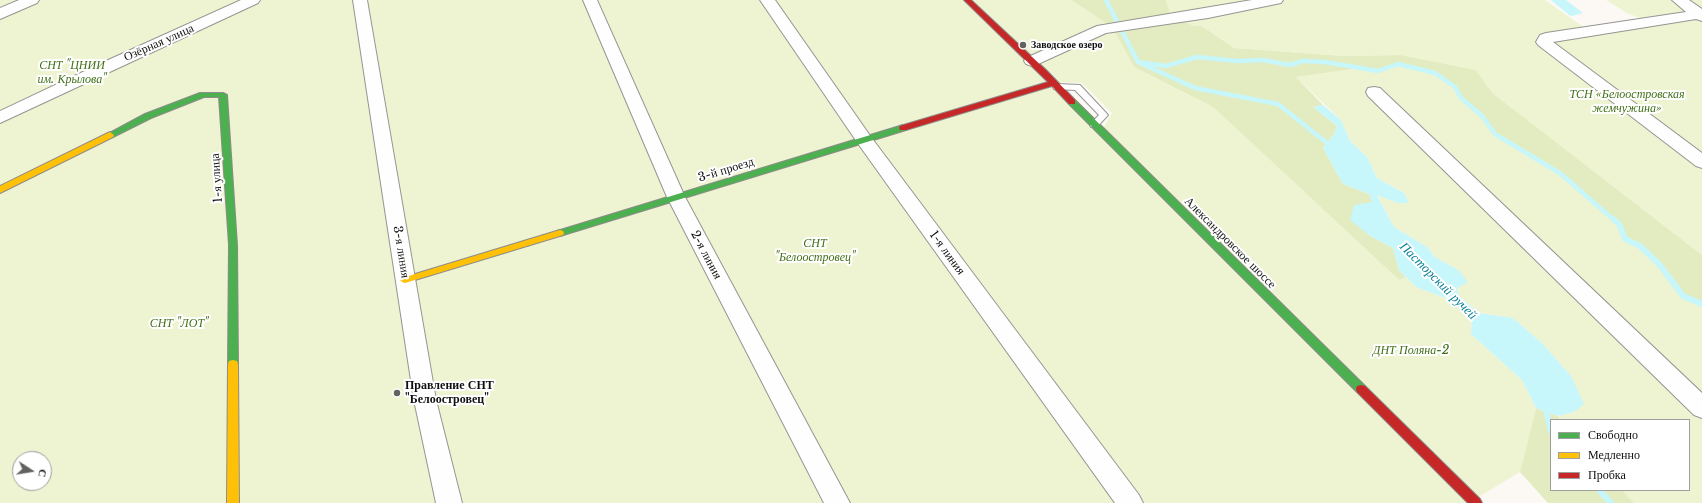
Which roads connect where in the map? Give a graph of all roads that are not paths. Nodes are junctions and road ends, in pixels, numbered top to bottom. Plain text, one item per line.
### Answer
1 (32, 0) edge
2 (253, 0) edge
3 (360, 0) edge
4 (590, 0) edge
5 (767, 0) edge
6 (967, 0) edge
7 (1276, 0) edge
8 (1679, 0) edge
9 (0, 14) edge
10 (1700, 15) edge
11 (1032, 61) junction
12 (1055, 85) junction
13 (1374, 92) dead end
14 (0, 118) edge
15 (1094, 125) junction
16 (865, 141) junction
17 (1702, 162) edge
18 (0, 190) edge
19 (676, 197) junction
20 (405, 280) junction
21 (1702, 408) edge
22 (233, 503) edge
23 (450, 503) edge
24 (837, 503) edge
25 (1130, 503) edge
26 (1476, 503) edge

1 - 9 street
2 - 14 street, Озёрная улица
3 - 20 street, 3-я линия
4 - 19 street, 2-я линия
5 - 16 street, 1-я линия
6 - 11 street, Александровское шоссе
7 - 11 street
8 - 10 street
10 - 17 street
11 - 12 street, Александровское шоссе
12 - 15 street, Александровское шоссе
12 - 15 lane
12 - 16 street, 3-й проезд
13 - 21 street
15 - 26 street, Александровское шоссе
16 - 19 street, 3-й проезд
16 - 25 street, 1-я линия
18 - 22 street, 1-я улица
19 - 20 street, 3-й проезд
19 - 24 street, 2-я линия
20 - 23 street, 3-я линия

